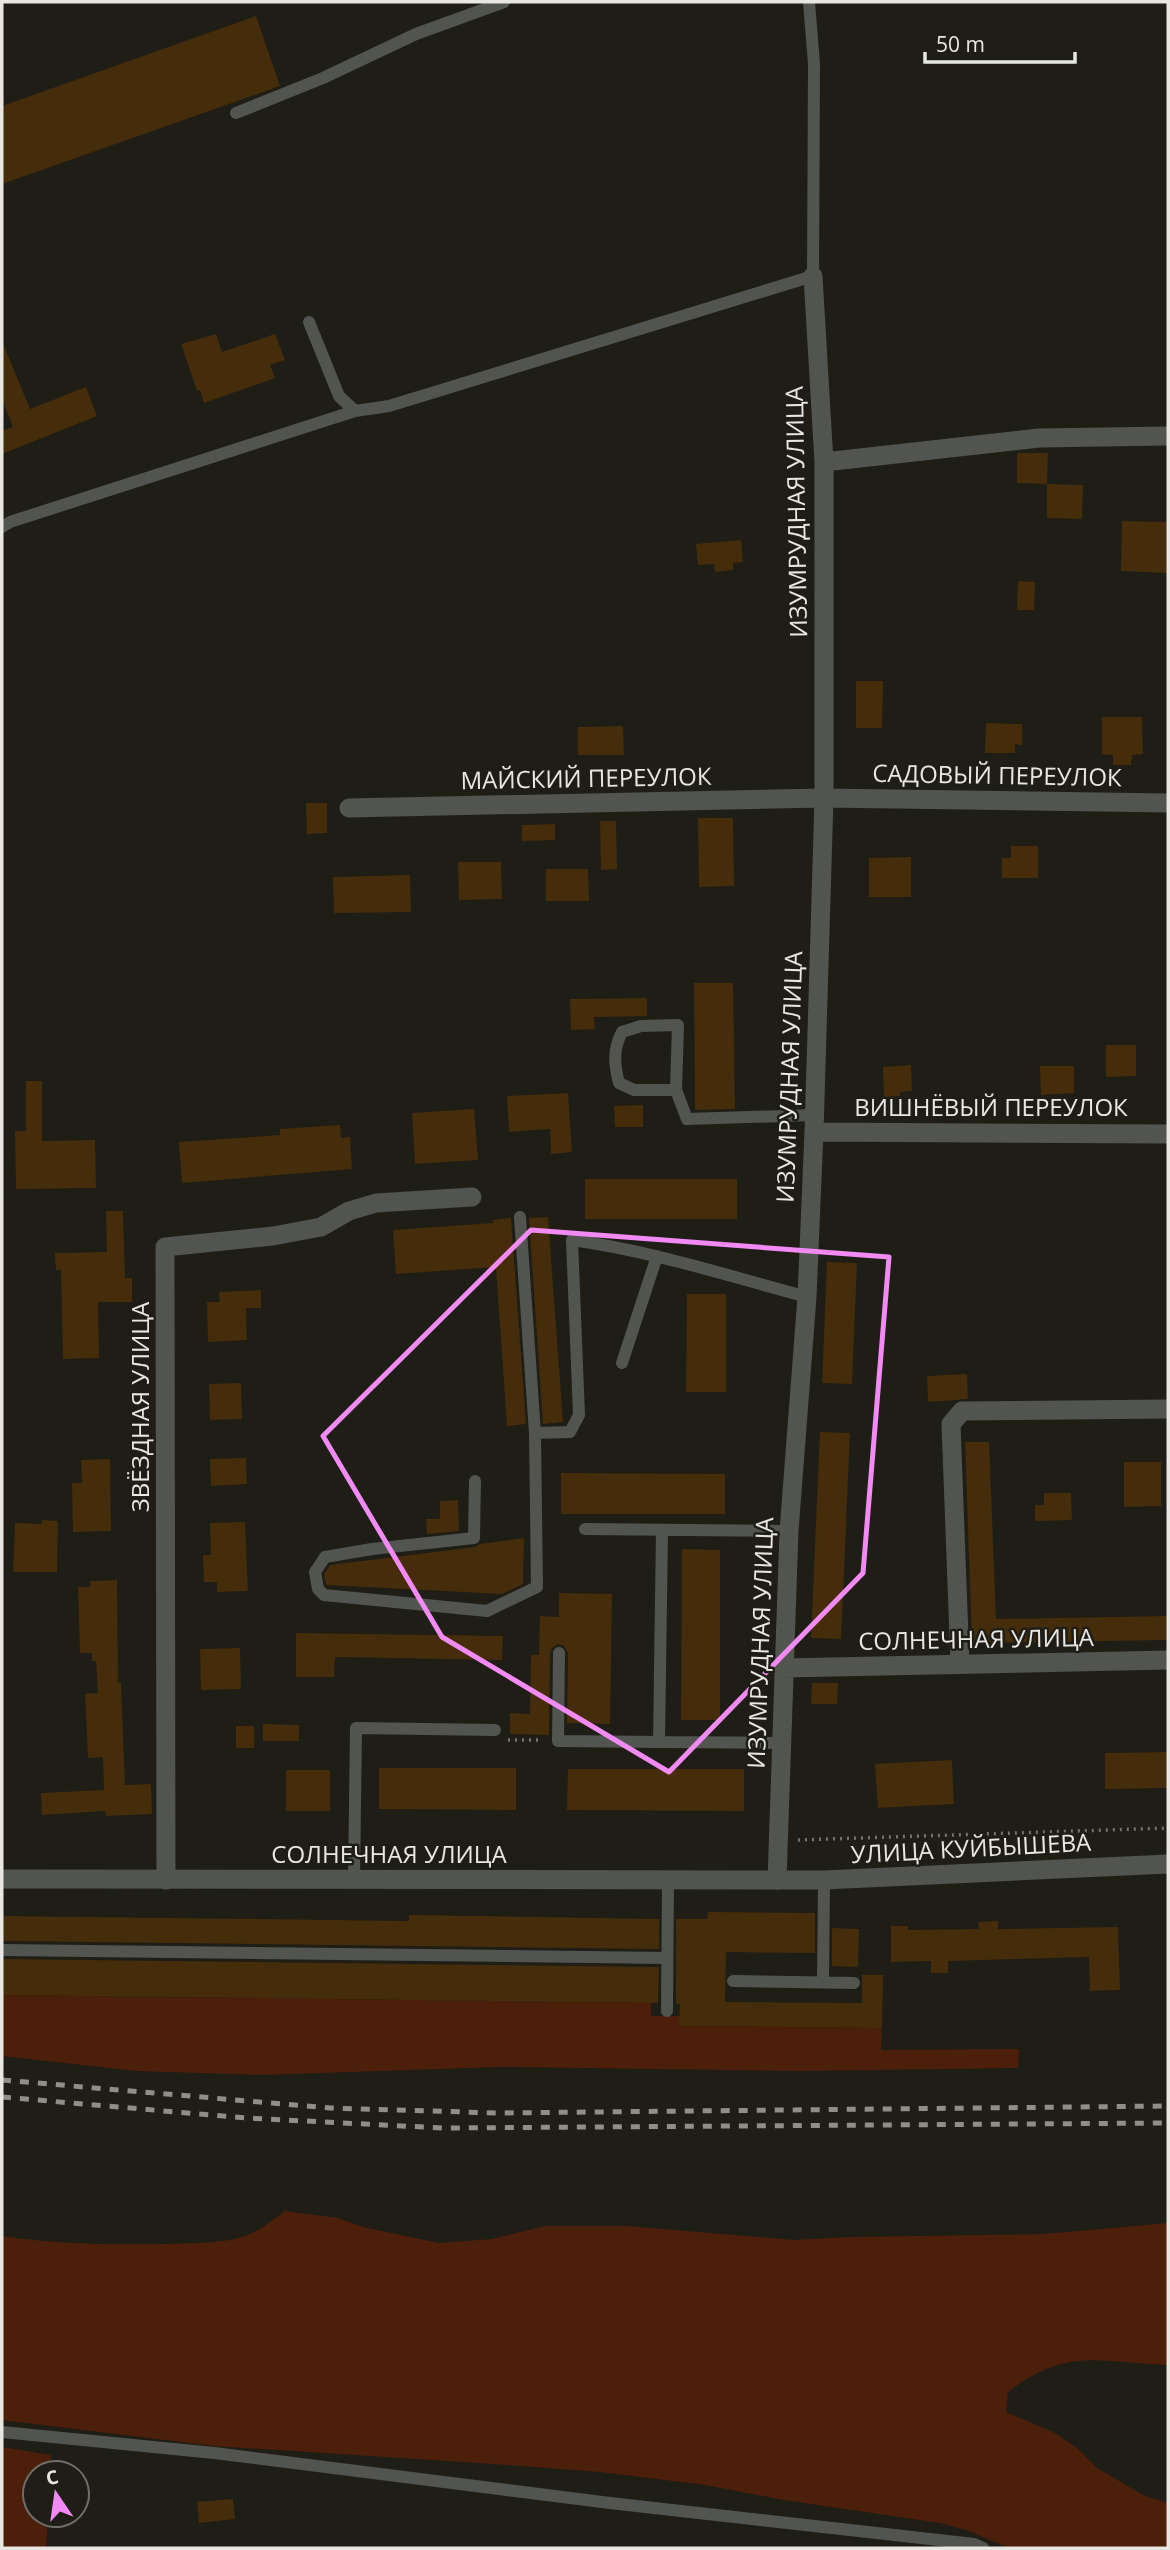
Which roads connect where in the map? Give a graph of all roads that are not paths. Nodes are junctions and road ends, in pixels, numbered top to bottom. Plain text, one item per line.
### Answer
1 (504, 2) edge
2 (809, 2) edge
3 (236, 113) dead end
4 (813, 276) junction
5 (309, 322) dead end
6 (355, 411) junction
7 (1168, 436) edge
8 (824, 462) junction
9 (2, 527) edge
10 (824, 798) junction
11 (1168, 803) edge
12 (349, 808) dead end
13 (676, 1090) junction
14 (814, 1123) junction
15 (1168, 1134) edge
16 (472, 1197) dead end
17 (520, 1217) dead end
18 (657, 1256) junction
19 (807, 1297) junction
20 (622, 1363) dead end
21 (1168, 1409) edge
22 (534, 1433) junction
23 (475, 1480) dead end
24 (585, 1529) dead end
25 (662, 1530) junction
26 (789, 1531) junction
27 (559, 1653) dead end
28 (1168, 1660) edge
29 (960, 1664) junction
30 (784, 1668) junction
31 (495, 1730) road end
32 (659, 1742) junction
33 (782, 1743) junction
34 (1168, 1864) edge
35 (2, 1879) edge
36 (668, 1879) junction
37 (166, 1880) junction
38 (354, 1880) junction
39 (777, 1880) junction
40 (824, 1880) junction
41 (2, 1950) edge
42 (667, 1958) junction
43 (733, 1982) dead end
44 (823, 1983) junction
45 (855, 1983) dead end
46 (667, 2011) dead end
47 (2, 2431) edge
48 (983, 2548) edge

1 - 3 lane
2 - 4 lane
4 - 6 lane
4 - 8 street, ИЗУМРУДНАЯ УЛИЦА
5 - 6 lane
6 - 9 lane
7 - 8 street
8 - 10 street, ИЗУМРУДНАЯ УЛИЦА
10 - 11 street, САДОВЫЙ ПЕРЕУЛОК
10 - 12 street, МАЙСКИЙ ПЕРЕУЛОК
10 - 14 street, ИЗУМРУДНАЯ УЛИЦА
13 - 13 lane
13 - 14 lane
14 - 15 street, ВИШНЁВЫЙ ПЕРЕУЛОК
14 - 19 street, ИЗУМРУДНАЯ УЛИЦА
16 - 37 street, ЗВЁЗДНАЯ УЛИЦА
17 - 22 lane
18 - 19 lane
18 - 20 lane
18 - 22 lane
19 - 26 street, ИЗУМРУДНАЯ УЛИЦА
21 - 29 street
22 - 23 lane
24 - 25 lane
25 - 26 lane
25 - 32 lane
26 - 30 street, ИЗУМРУДНАЯ УЛИЦА
27 - 32 lane
28 - 29 street, СОЛНЕЧНАЯ УЛИЦА
29 - 30 street, СОЛНЕЧНАЯ УЛИЦА
30 - 33 street, ИЗУМРУДНАЯ УЛИЦА
31 - 38 lane
32 - 33 lane
33 - 39 street, ИЗУМРУДНАЯ УЛИЦА
34 - 40 street, УЛИЦА КУЙБЫШЕВА
35 - 37 street, СОЛНЕЧНАЯ УЛИЦА
36 - 38 street, СОЛНЕЧНАЯ УЛИЦА
36 - 39 street, СОЛНЕЧНАЯ УЛИЦА
36 - 42 lane
37 - 38 street, СОЛНЕЧНАЯ УЛИЦА
39 - 40 street, УЛИЦА КУЙБЫШЕВА
40 - 44 lane
41 - 42 lane
42 - 46 lane
43 - 44 lane
44 - 45 lane
47 - 48 lane

